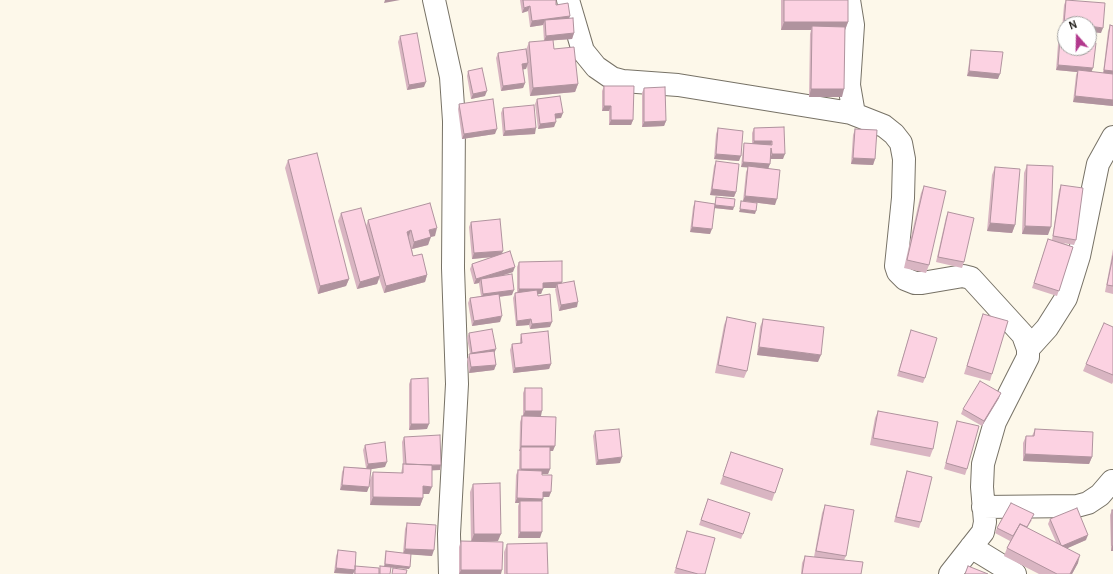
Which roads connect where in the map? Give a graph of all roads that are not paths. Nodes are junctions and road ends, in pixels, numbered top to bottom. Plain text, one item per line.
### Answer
1 (434, 0) edge
2 (568, 0) edge
3 (849, 0) edge
4 (854, 114) junction
5 (1113, 137) edge
6 (1028, 349) junction
7 (1112, 481) dead end
8 (983, 507) junction
9 (971, 547) junction
10 (450, 574) edge
11 (950, 574) edge
12 (1015, 574) edge

1 - 10 street
2 - 4 street
3 - 4 street
4 - 6 street
5 - 6 street
6 - 8 street
7 - 8 street
8 - 9 street
9 - 11 street
9 - 12 street

